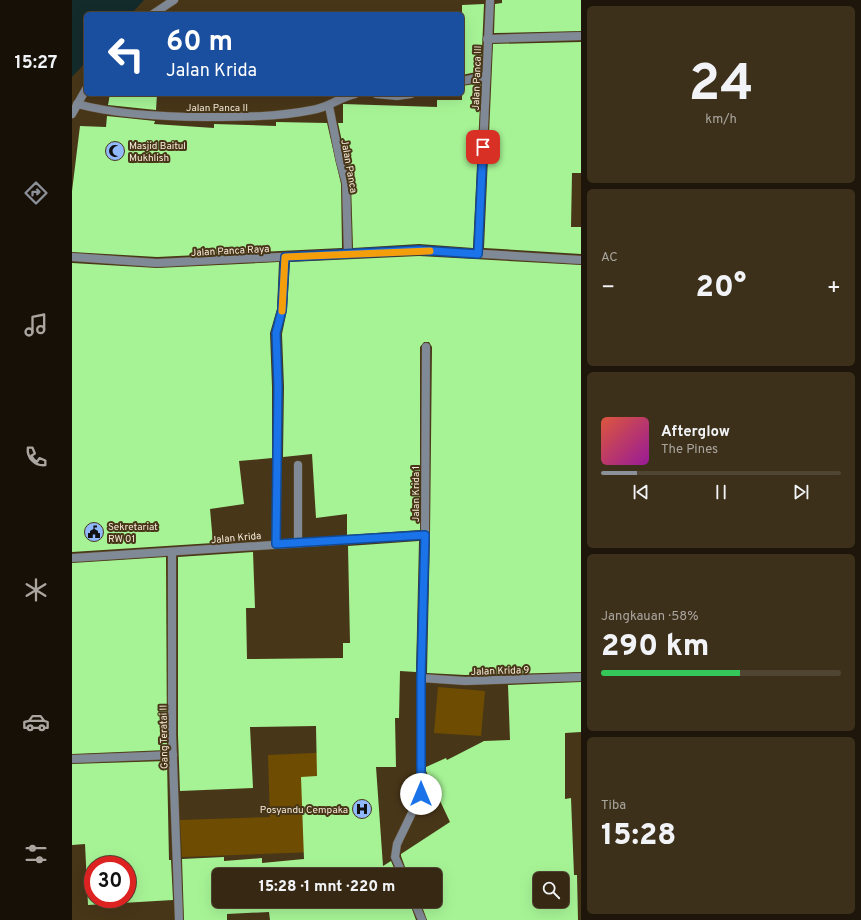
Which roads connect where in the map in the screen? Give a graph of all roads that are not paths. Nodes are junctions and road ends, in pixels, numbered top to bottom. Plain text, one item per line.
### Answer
1 (174, 0) edge
2 (490, 0) edge
3 (156, 12) edge
4 (581, 36) edge
5 (488, 39) junction
6 (486, 76) junction
7 (464, 81) edge
8 (84, 92) edge
9 (351, 96) edge
10 (77, 104) junction
11 (329, 106) junction
12 (72, 114) edge
13 (348, 254) junction
14 (478, 254) junction
15 (72, 257) edge
16 (285, 257) junction
17 (581, 260) edge
18 (426, 347) dead end
19 (298, 464) dead end
20 (425, 535) junction
21 (298, 543) junction
22 (276, 544) junction
23 (172, 553) junction
24 (72, 558) edge
25 (581, 677) edge
26 (421, 678) junction
27 (173, 756) junction
28 (72, 759) edge
29 (400, 868) edge
30 (417, 908) edge
31 (179, 920) edge
32 (422, 920) edge

1 - 3 street
2 - 5 street, Jalan Panca III
4 - 5 street
5 - 6 street, Jalan Panca III
6 - 7 street
6 - 14 street, Jalan Panca III
8 - 10 street
9 - 11 street, Jalan Panca II
10 - 11 street, Jalan Panca II
10 - 12 street
11 - 13 street, Jalan Panca
13 - 14 street, Jalan Panca Raya
13 - 16 street, Jalan Panca Raya
14 - 17 street, Jalan Panca Raya
15 - 16 street, Jalan Panca Raya
16 - 22 street
18 - 20 street, Jalan Krida 1
19 - 21 street
20 - 21 street, Jalan Krida
20 - 26 street, Jalan Krida 1
21 - 22 street, Jalan Krida
22 - 23 street, Jalan Krida
23 - 24 street, Jalan Krida
23 - 27 street, Gang Teratai II
25 - 26 street, Jalan Krida 9
26 - 29 street, Jalan Krida 1
27 - 28 street
27 - 31 street, Gang Teratai II
30 - 32 street

